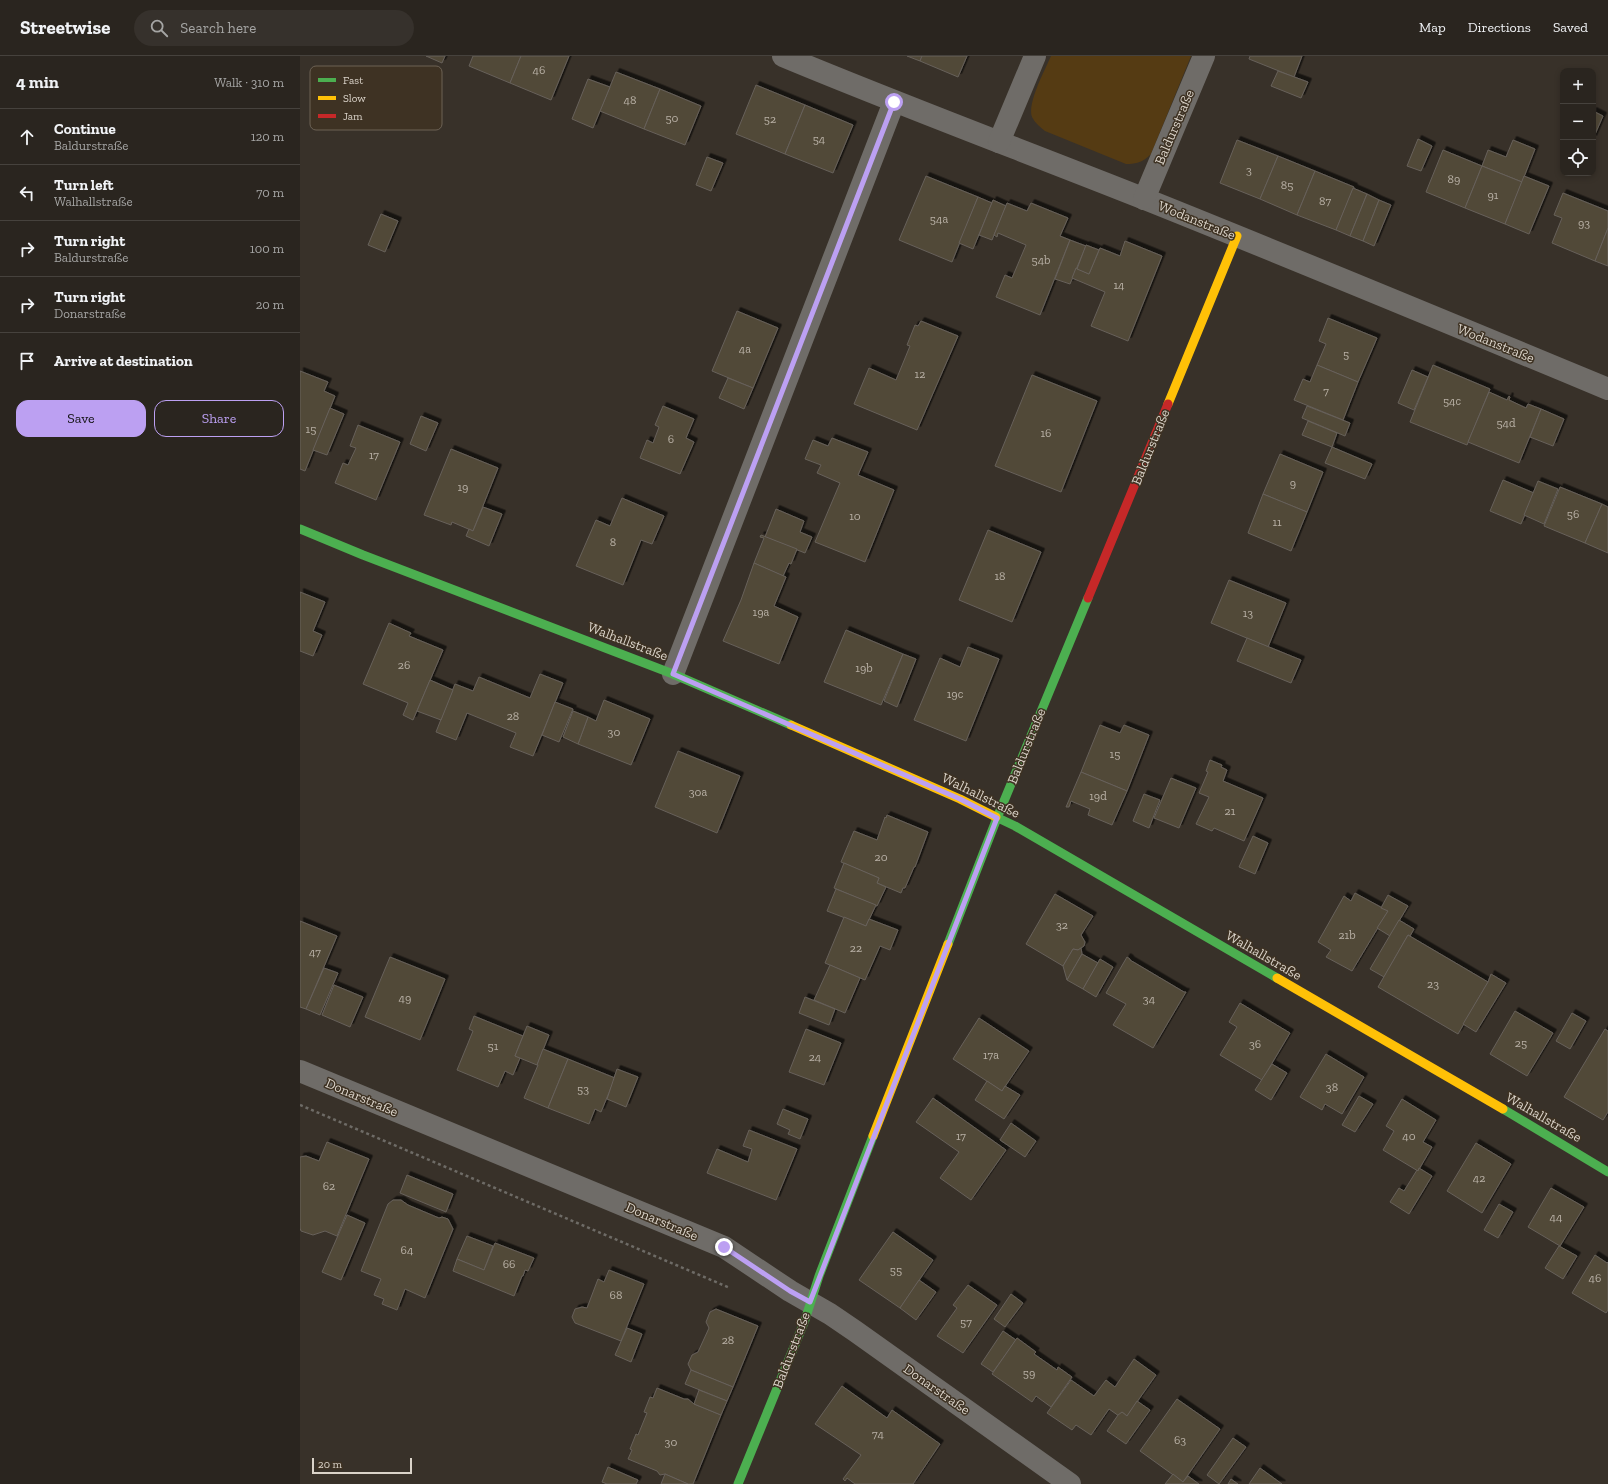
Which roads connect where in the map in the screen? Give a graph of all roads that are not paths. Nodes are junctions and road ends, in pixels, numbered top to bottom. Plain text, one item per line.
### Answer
1 (783, 56) edge
2 (1035, 56) edge
3 (1204, 56) edge
4 (894, 102) junction
5 (999, 142) junction
6 (1144, 199) junction
7 (1237, 236) junction
8 (1608, 389) edge
9 (300, 529) edge
10 (673, 674) junction
11 (997, 818) junction
12 (300, 1071) edge
13 (1608, 1172) edge
14 (810, 1302) junction
15 (738, 1484) edge
16 (1070, 1484) edge

1 - 4 street, Wodanstraße
2 - 5 street
3 - 6 street, Baldurstraße
4 - 5 street, Wodanstraße
4 - 10 street
5 - 6 street, Wodanstraße
6 - 7 street, Wodanstraße
7 - 8 street, Wodanstraße
7 - 11 street, Baldurstraße
9 - 10 street, Walhallstraße
10 - 11 street, Walhallstraße
11 - 13 street, Walhallstraße
11 - 14 street, Baldurstraße
12 - 14 street, Donarstraße
14 - 15 street, Baldurstraße
14 - 16 street, Donarstraße

